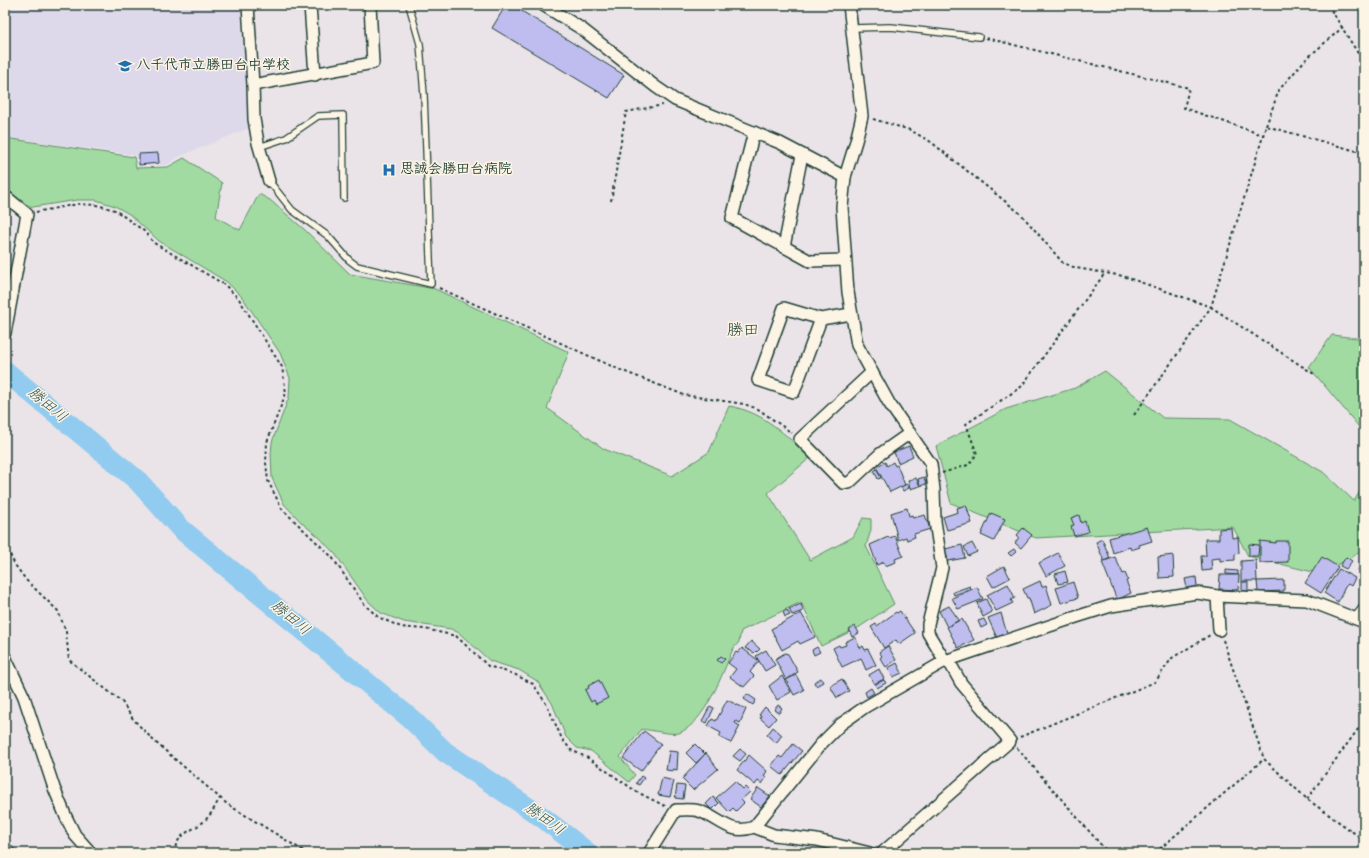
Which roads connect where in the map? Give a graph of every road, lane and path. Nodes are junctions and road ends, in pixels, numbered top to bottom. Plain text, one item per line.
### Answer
1 (248, 5) edge
2 (310, 5) edge
3 (370, 5) edge
4 (409, 5) edge
5 (543, 5) edge
6 (849, 5) edge
7 (1328, 5) edge
8 (1342, 27) junction
9 (852, 28) junction
10 (978, 36) joint
11 (1364, 63) edge
12 (315, 75) junction
13 (253, 85) junction
14 (680, 102) junction
15 (862, 116) junction
16 (1266, 126) junction
17 (754, 132) junction
18 (1263, 136) junction
19 (259, 147) junction
20 (1364, 153) edge
21 (802, 155) junction
22 (845, 177) junction
23 (269, 181) joint
24 (5, 196) edge
25 (344, 198) dead end
26 (611, 201) dead end
27 (27, 214) junction
28 (784, 247) junction
29 (845, 260) junction
30 (1105, 273) junction
31 (431, 284) junction
32 (1211, 307) junction
33 (850, 314) junction
34 (821, 320) junction
35 (5, 333) edge
36 (872, 372) junction
37 (1314, 374) dead end
38 (1134, 414) dead end
39 (910, 433) junction
40 (800, 439) junction
41 (933, 476) junction
42 (5, 544) edge
43 (1218, 596) junction
44 (1364, 605) edge
45 (1359, 620) edge
46 (1219, 630) junction
47 (5, 657) edge
48 (945, 661) junction
49 (1364, 721) edge
50 (1010, 741) junction
51 (1264, 760) junction
52 (220, 798) junction
53 (1307, 799) junction
54 (676, 810) junction
55 (754, 827) junction
56 (1364, 840) edge
57 (1364, 845) edge
58 (91, 853) edge
59 (174, 853) edge
60 (307, 853) edge
61 (650, 853) edge
62 (870, 853) edge
63 (882, 853) edge
64 (1108, 853) edge
65 (1155, 853) edge
66 (1358, 853) edge

1 - 13 street
2 - 12 street
3 - 12 street
4 - 31 lane
5 - 14 street
6 - 9 street
7 - 8 path
8 - 11 path
8 - 16 path
9 - 10 lane
9 - 15 street
10 - 18 path
12 - 13 street
13 - 19 street
14 - 17 street
14 - 26 path
15 - 22 street
15 - 30 path
16 - 18 path
16 - 20 path
17 - 21 street
17 - 28 street
18 - 32 path
19 - 23 street
19 - 25 lane
21 - 22 street
21 - 28 street
22 - 29 street
23 - 31 lane
24 - 27 street
27 - 35 street
27 - 54 path
28 - 29 street
29 - 33 street
30 - 32 path
30 - 41 path
31 - 40 path
32 - 37 path
32 - 38 path
33 - 34 street
33 - 36 street
34 - 34 street
36 - 39 street
36 - 40 street
39 - 40 street
39 - 41 street
41 - 48 street
42 - 52 path
43 - 45 street
43 - 46 street
43 - 48 street
44 - 45 lane
46 - 50 path
46 - 51 path
47 - 58 street
48 - 50 street
48 - 55 street
49 - 53 path
50 - 63 street
50 - 64 path
51 - 53 path
51 - 65 path
52 - 59 path
52 - 60 path
53 - 56 path
54 - 55 street
54 - 61 street
55 - 62 street
57 - 66 path

